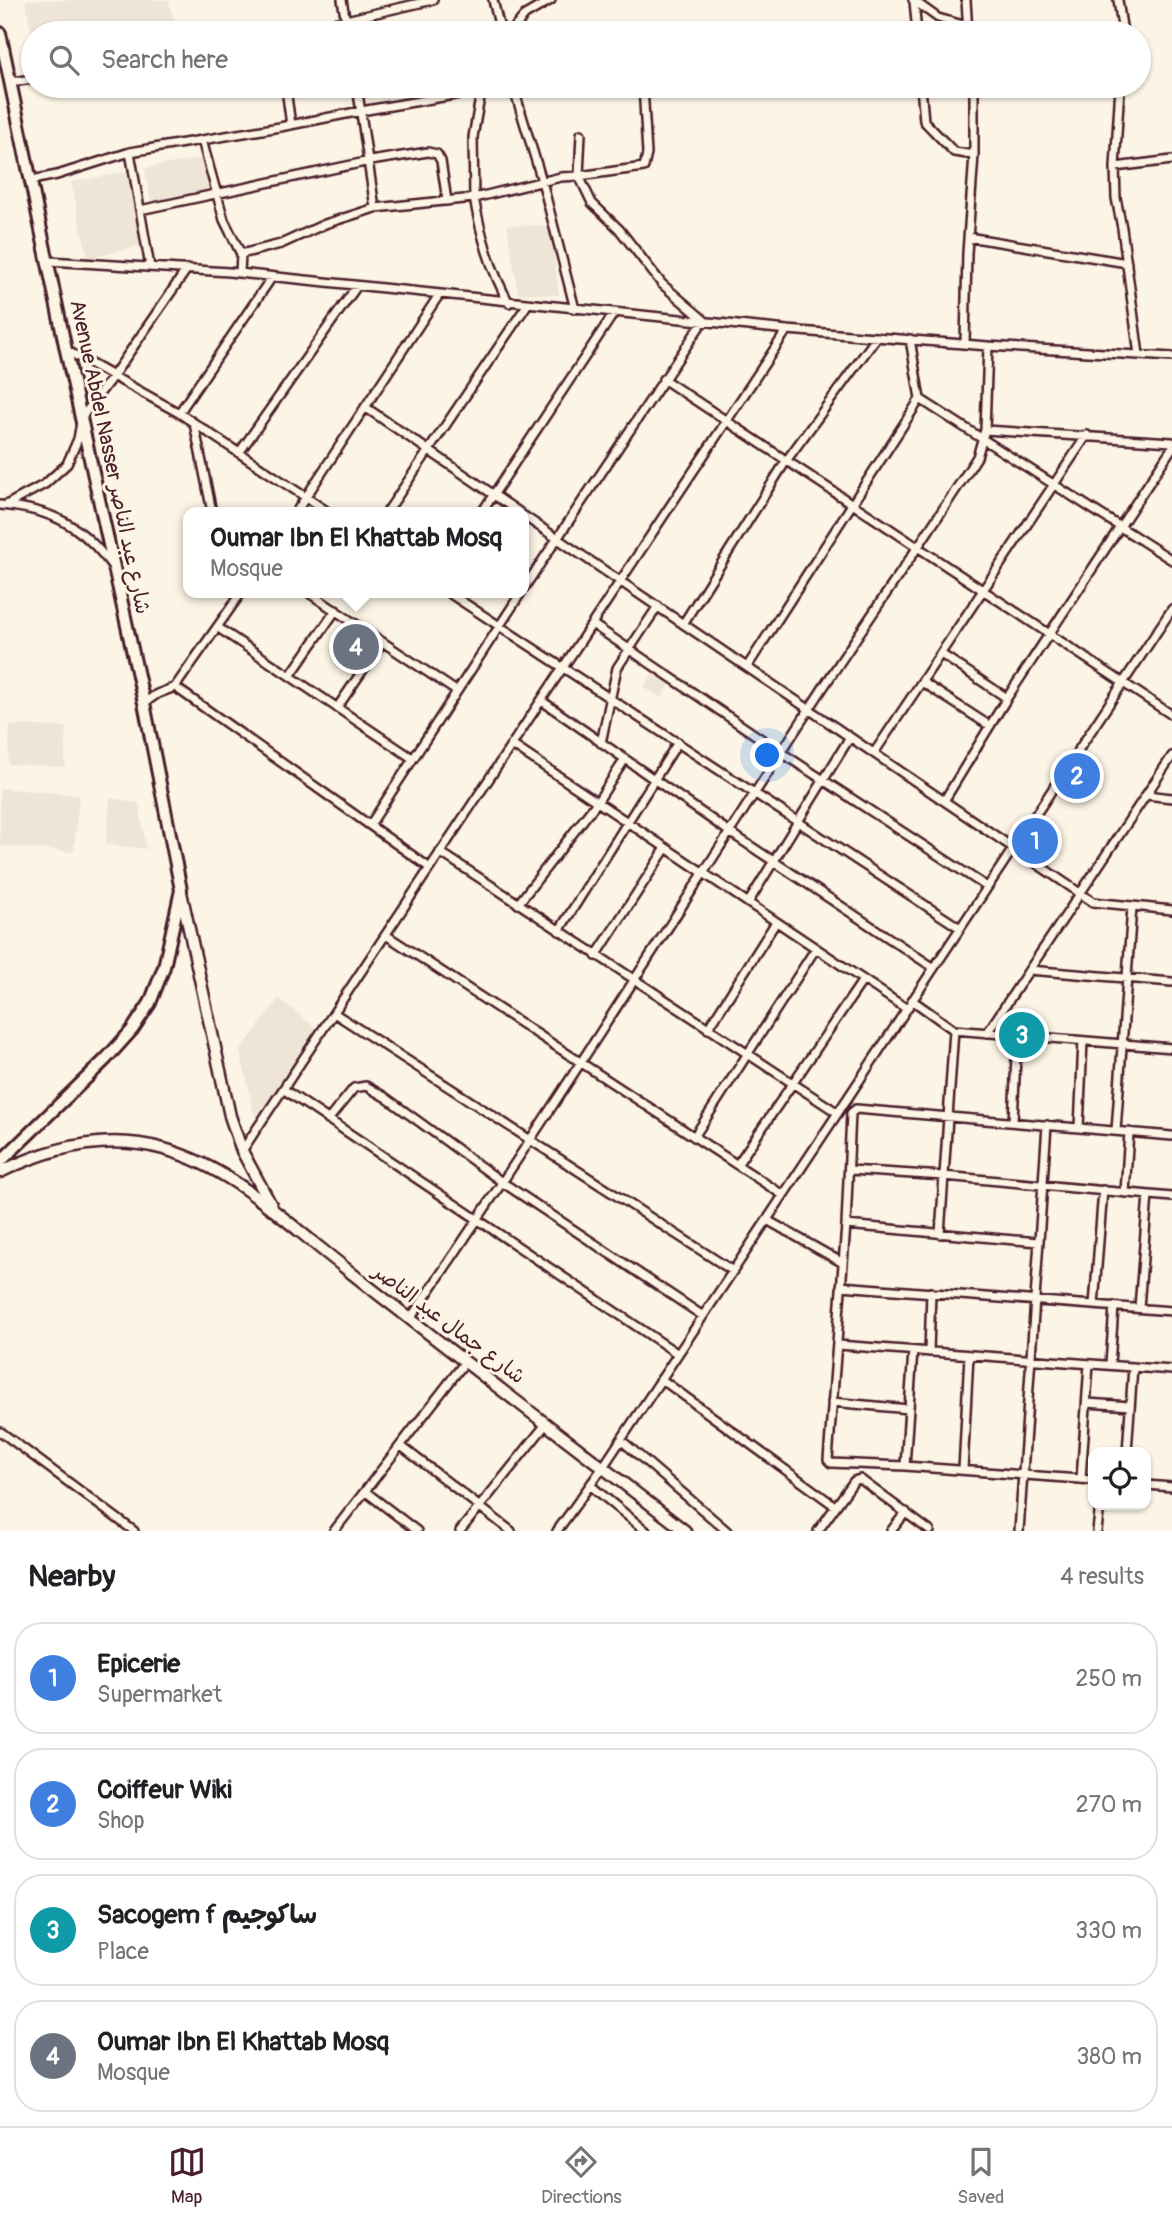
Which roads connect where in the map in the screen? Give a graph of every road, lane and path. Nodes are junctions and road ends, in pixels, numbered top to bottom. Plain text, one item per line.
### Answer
1 (342, 0) edge
2 (433, 0) edge
3 (493, 0) edge
4 (551, 0) edge
5 (914, 0) edge
6 (966, 0) edge
7 (1118, 0) edge
8 (346, 19) junction
9 (338, 21) edge
10 (498, 21) edge
11 (521, 21) edge
12 (916, 21) edge
13 (945, 21) edge
14 (967, 21) edge
15 (1121, 21) edge
16 (0, 33) edge
17 (21, 81) edge
18 (11, 82) junction
19 (287, 98) edge
20 (359, 98) edge
21 (443, 98) edge
22 (480, 98) edge
23 (517, 98) edge
24 (644, 98) edge
25 (922, 98) edge
26 (974, 98) edge
27 (1119, 98) edge
28 (361, 111) junction
29 (291, 125) junction
30 (581, 134) dead end
31 (202, 140) junction
32 (130, 152) junction
33 (974, 155) junction
34 (1172, 160) edge
35 (370, 161) junction
36 (1115, 167) junction
37 (579, 176) junction
38 (32, 180) junction
39 (542, 181) junction
40 (217, 194) junction
41 (474, 198) junction
42 (447, 201) junction
43 (375, 208) junction
44 (140, 210) junction
45 (968, 237) junction
46 (241, 254) junction
47 (48, 261) junction
48 (1127, 263) junction
49 (150, 267) junction
50 (187, 269) junction
51 (240, 273) junction
52 (272, 277) junction
53 (357, 286) junction
54 (439, 295) junction
55 (509, 303) junction
56 (527, 304) junction
57 (575, 309) junction
58 (614, 313) junction
59 (704, 320) junction
60 (787, 330) junction
61 (877, 337) junction
62 (911, 339) junction
63 (965, 344) junction
64 (988, 346) junction
65 (66, 350) junction
66 (1139, 355) junction
67 (1172, 357) edge
68 (113, 376) junction
69 (663, 379) junction
70 (920, 399) junction
71 (365, 407) junction
72 (179, 412) junction
73 (82, 417) junction
74 (194, 422) junction
75 (726, 422) junction
76 (984, 434) junction
77 (1087, 435) junction
78 (1172, 442) edge
79 (1172, 448) edge
80 (429, 451) junction
81 (239, 453) junction
82 (786, 461) junction
83 (1055, 485) junction
84 (493, 495) junction
85 (306, 497) junction
86 (851, 504) junction
87 (3, 505) edge
88 (211, 507) edge
89 (299, 507) edge
90 (321, 507) edge
91 (390, 507) edge
92 (485, 507) edge
93 (511, 507) edge
94 (529, 519) edge
95 (1119, 526) junction
96 (557, 538) junction
97 (916, 547) junction
98 (1172, 560) edge
99 (116, 573) junction
100 (529, 580) edge
101 (620, 581) junction
102 (983, 591) junction
103 (230, 598) edge
104 (237, 598) edge
105 (317, 598) edge
106 (457, 598) edge
107 (518, 598) edge
108 (232, 605) junction
109 (657, 606) junction
110 (1172, 609) edge
111 (336, 610) junction
112 (592, 624) junction
113 (683, 624) junction
114 (499, 626) junction
115 (217, 627) junction
116 (1051, 634) junction
117 (382, 642) junction
118 (629, 649) junction
119 (941, 654) junction
120 (563, 667) junction
121 (747, 667) junction
122 (290, 676) junction
123 (922, 682) junction
124 (1123, 683) junction
125 (175, 687) junction
126 (456, 691) junction
127 (1007, 698) junction
128 (612, 699) junction
129 (542, 701) junction
130 (144, 703) junction
131 (337, 708) junction
132 (809, 710) junction
133 (1172, 716) edge
134 (990, 726) junction
135 (849, 737) junction
136 (601, 743) junction
137 (678, 743) junction
138 (512, 745) junction
139 (782, 753) junction
140 (874, 753) junction
141 (1172, 756) edge
142 (412, 758) junction
143 (625, 759) junction
144 (656, 780) junction
145 (824, 781) junction
146 (755, 793) junction
147 (1146, 795) junction
148 (1172, 798) edge
149 (944, 801) junction
150 (598, 802) junction
151 (799, 821) junction
152 (628, 822) junction
153 (370, 825) junction
154 (731, 833) junction
155 (1012, 847) junction
156 (666, 848) junction
157 (440, 852) junction
158 (773, 861) junction
159 (430, 868) junction
160 (704, 874) junction
161 (988, 887) junction
162 (181, 890) junction
163 (1080, 893) junction
164 (748, 903) junction
165 (518, 904) junction
166 (1132, 907) junction
167 (1172, 911) edge
168 (776, 922) junction
169 (960, 928) junction
170 (559, 931) junction
171 (386, 935) junction
172 (816, 948) junction
173 (596, 956) junction
174 (934, 968) junction
175 (1029, 970) junction
176 (1127, 978) junction
177 (863, 980) junction
178 (634, 981) junction
179 (1172, 982) edge
180 (912, 1000) junction
181 (906, 1009) junction
182 (334, 1013) junction
183 (708, 1029) junction
184 (954, 1030) junction
185 (987, 1033) junction
186 (1017, 1035) junction
187 (1083, 1041) junction
188 (1122, 1044) junction
189 (1172, 1048) edge
190 (747, 1055) junction
191 (581, 1062) junction
192 (792, 1084) junction
193 (283, 1089) junction
194 (838, 1113) junction
195 (948, 1117) junction
196 (328, 1120) junction
197 (1013, 1122) junction
198 (1046, 1125) junction
199 (1079, 1128) junction
200 (1116, 1131) junction
201 (1129, 1132) junction
202 (1172, 1136) edge
203 (694, 1137) junction
204 (530, 1140) junction
205 (242, 1151) junction
206 (0, 1162) edge
207 (737, 1165) junction
208 (850, 1170) junction
209 (0, 1172) edge
210 (944, 1176) junction
211 (502, 1182) junction
212 (1043, 1186) junction
213 (1103, 1190) junction
214 (1125, 1193) junction
215 (783, 1195) junction
216 (1148, 1195) junction
217 (1172, 1196) edge
218 (273, 1209) junction
219 (767, 1220) junction
220 (477, 1221) junction
221 (846, 1225) junction
222 (940, 1234) junction
223 (1038, 1242) junction
224 (843, 1263) junction
225 (733, 1271) junction
226 (841, 1286) junction
227 (931, 1292) junction
228 (1034, 1300) junction
229 (1094, 1305) junction
230 (1114, 1306) junction
231 (1139, 1308) junction
232 (1172, 1311) edge
233 (703, 1316) junction
234 (410, 1319) junction
235 (838, 1345) junction
236 (913, 1351) junction
237 (929, 1352) junction
238 (678, 1354) junction
239 (970, 1355) junction
240 (1030, 1359) junction
241 (465, 1362) junction
242 (1090, 1364) junction
243 (1110, 1365) junction
244 (1133, 1367) junction
245 (1172, 1370) edge
246 (662, 1379) junction
247 (832, 1402) junction
248 (1087, 1403) junction
249 (1130, 1406) junction
250 (909, 1409) junction
251 (548, 1423) junction
252 (1, 1433) edge
253 (621, 1440) junction
254 (401, 1446) junction
255 (1127, 1447) edge
256 (603, 1466) junction
257 (905, 1466) junction
258 (963, 1470) junction
259 (1022, 1475) junction
260 (1081, 1479) junction
261 (1088, 1480) edge
262 (590, 1485) junction
263 (1151, 1485) edge
264 (1172, 1487) edge
265 (366, 1492) junction
266 (480, 1506) junction
267 (835, 1506) junction
268 (1099, 1510) edge
269 (906, 1512) junction
270 (134, 1531) edge
271 (334, 1531) edge
272 (418, 1531) edge
273 (460, 1531) edge
274 (511, 1531) edge
275 (556, 1531) edge
276 (646, 1531) edge
277 (685, 1531) edge
278 (727, 1531) edge
279 (818, 1531) edge
280 (891, 1531) edge
281 (930, 1531) edge
282 (1018, 1531) edge
283 (1097, 1531) edge

1 - 8 street
2 - 8 street
3 - 10 street
4 - 11 street
5 - 12 street
5 - 13 street
6 - 14 street
7 - 15 street
8 - 9 street
16 - 18 main road, Avenue Abdel Nasser شارع عبد الناصر
17 - 18 street
18 - 38 main road, Avenue Abdel Nasser شارع عبد الناصر
19 - 29 street
20 - 28 street
21 - 28 street
22 - 41 street
23 - 39 street
24 - 37 street
25 - 33 street
26 - 33 street
27 - 36 street
28 - 29 street
28 - 35 street
29 - 31 street
30 - 37 street
31 - 32 street
31 - 40 street
32 - 38 street
32 - 44 street
33 - 45 street
34 - 36 street
35 - 40 street
35 - 42 street
35 - 43 street
36 - 48 street
37 - 39 street
37 - 59 street
38 - 47 main road, Avenue Abdel Nasser شارع عبد الناصر
39 - 41 street
39 - 57 street
40 - 44 street
40 - 46 street
41 - 42 street
41 - 55 street
42 - 43 street
43 - 46 street
44 - 49 street
45 - 48 street
45 - 63 street
46 - 51 street
47 - 49 street
47 - 65 main road, Avenue Abdel Nasser شارع عبد الناصر
48 - 66 street
49 - 50 street
50 - 51 street
50 - 68 street
51 - 52 street
52 - 53 street
52 - 72 street
53 - 54 street
53 - 81 street
54 - 55 street
54 - 71 street
55 - 56 street
56 - 57 street
56 - 80 street
57 - 58 street
58 - 59 street
58 - 84 street
59 - 60 street
59 - 69 street
60 - 61 street
60 - 75 street
61 - 62 street
61 - 82 street
62 - 63 street
62 - 70 street
63 - 64 street
64 - 66 street
64 - 76 street
65 - 68 street
65 - 73 main road, Avenue Abdel Nasser شارع عبد الناصر
66 - 67 street
68 - 72 street
68 - 73 street
69 - 75 street
69 - 96 street
70 - 76 street
70 - 86 street
71 - 80 street
71 - 85 street
72 - 74 street
73 - 87 street
73 - 99 main road, Avenue Abdel Nasser شارع عبد الناصر
74 - 81 street
74 - 88 street
75 - 82 street
75 - 101 street
76 - 77 street
76 - 83 street
76 - 97 street
77 - 78 street
77 - 83 street
79 - 95 street
80 - 84 street
80 - 91 street
81 - 85 street
82 - 86 street
82 - 113 street
83 - 95 street
83 - 102 street
84 - 92 street
84 - 93 street
85 - 89 street
85 - 90 street
86 - 97 street
86 - 121 street
87 - 99 street
94 - 96 street
95 - 98 street
95 - 116 street
96 - 100 street
96 - 101 street
97 - 102 street
97 - 132 street
99 - 130 main road, Avenue Abdel Nasser شارع عبد الناصر
101 - 109 street
101 - 112 street
102 - 116 street
102 - 119 street
103 - 108 street
104 - 108 street
105 - 111 street
106 - 114 street
107 - 114 street
108 - 115 street
109 - 113 street
109 - 118 street
110 - 124 street
111 - 117 street
111 - 122 street
112 - 118 street
112 - 120 street
113 - 121 street
114 - 120 street
114 - 126 street
115 - 122 street
115 - 125 street
116 - 124 street
116 - 127 street
117 - 126 street
117 - 131 street
118 - 128 street
118 - 139 street
119 - 123 street
119 - 127 street
120 - 128 street
120 - 129 street
121 - 132 street
122 - 131 street
123 - 134 street
123 - 140 street
124 - 133 street
124 - 155 street
125 - 130 street
125 - 153 street
126 - 142 street
127 - 134 street
128 - 136 street
128 - 137 street
129 - 136 street
129 - 138 street
130 - 162 main road, Avenue Abdel Nasser شارع عبد الناصر
131 - 142 street
132 - 135 street
132 - 139 street
134 - 149 street
135 - 140 street
135 - 145 street
136 - 143 street
137 - 144 street
137 - 146 street
138 - 150 street
138 - 157 street
139 - 145 street
139 - 146 street
140 - 149 street
141 - 147 street
142 - 153 street
143 - 144 street
143 - 150 street
144 - 152 street
144 - 154 street
145 - 151 street
145 - 161 street
146 - 151 street
146 - 154 street
147 - 148 street
147 - 163 street
149 - 155 street
150 - 152 street
150 - 165 street
151 - 158 street
151 - 169 street
152 - 156 street
152 - 170 street
153 - 159 street
154 - 158 street
154 - 160 street
155 - 161 street
155 - 163 street
156 - 160 street
156 - 173 street
157 - 159 street
157 - 165 street
158 - 164 street
158 - 174 street
159 - 171 street
160 - 164 street
160 - 178 street
161 - 169 street
162 - 205 main road, شارع جمال عبد الناصر
162 - 206 main road
163 - 166 street
163 - 175 street
164 - 168 street
165 - 170 street
166 - 167 street
166 - 176 street
168 - 172 street
168 - 183 street
169 - 174 street
170 - 173 street
171 - 182 street
171 - 191 street
172 - 177 street
172 - 190 street
173 - 178 street
174 - 180 street
175 - 176 street
175 - 185 street
176 - 179 street
176 - 188 street
177 - 181 street
177 - 192 street
178 - 183 street
178 - 191 street
180 - 181 street
180 - 184 street
181 - 194 street
182 - 193 street
182 - 204 street
183 - 190 street
184 - 185 street
184 - 195 street
185 - 186 street
186 - 187 street
186 - 197 street
187 - 188 street
187 - 199 street
188 - 189 street
188 - 200 street
190 - 192 street
190 - 203 street
191 - 203 street
191 - 204 street
192 - 194 street
192 - 207 street
193 - 196 street
193 - 205 street
194 - 215 street
195 - 197 street
195 - 208 street
195 - 210 street
196 - 211 street
196 - 220 street
197 - 198 street
198 - 199 street
198 - 212 street
199 - 200 street
200 - 201 street
201 - 202 street
201 - 214 street
203 - 207 street
204 - 211 street
204 - 225 street
205 - 218 main road, شارع جمال عبد الناصر
207 - 215 street
208 - 210 street
208 - 221 street
209 - 218 main road, شارع جمال عبد الناصر
210 - 212 street
210 - 222 street
211 - 220 street
211 - 233 street
212 - 213 street
212 - 223 street
213 - 214 street
213 - 229 street
214 - 216 street
215 - 219 street
216 - 217 street
216 - 231 street
218 - 234 main road, شارع جمال عبد الناصر
219 - 224 street
219 - 225 street
220 - 234 street
220 - 238 street
221 - 222 street
221 - 224 street
222 - 223 street
223 - 228 street
224 - 226 street
225 - 233 street
226 - 227 street
226 - 235 street
227 - 228 street
227 - 237 street
228 - 229 street
228 - 240 street
229 - 230 street
230 - 231 street
230 - 243 street
231 - 232 street
233 - 238 street
234 - 241 main road, شارع جمال عبد الناصر
235 - 236 street
235 - 247 street
236 - 237 street
236 - 250 street
237 - 239 street
238 - 246 street
239 - 240 street
239 - 258 street
240 - 242 street
240 - 259 street
241 - 251 main road, شارع جمال عبد الناصر
241 - 254 street
242 - 243 street
242 - 248 street
243 - 244 street
244 - 245 street
244 - 249 street
246 - 253 street
246 - 267 street
247 - 250 street
247 - 257 street
248 - 249 street
248 - 260 street
249 - 255 street
250 - 257 street
251 - 256 main road, شارع جمال عبد الناصر
251 - 266 street
252 - 270 street
253 - 256 street
253 - 278 street
254 - 265 street
254 - 266 street
256 - 262 street
256 - 277 main road, شارع جمال عبد الناصر
257 - 258 street
258 - 259 street
259 - 260 street
259 - 282 street
260 - 261 street
262 - 275 street
262 - 276 street
263 - 264 street
265 - 271 street
265 - 272 street
266 - 273 street
266 - 274 street
267 - 269 street
267 - 279 street
268 - 283 street
269 - 280 street
269 - 281 street

